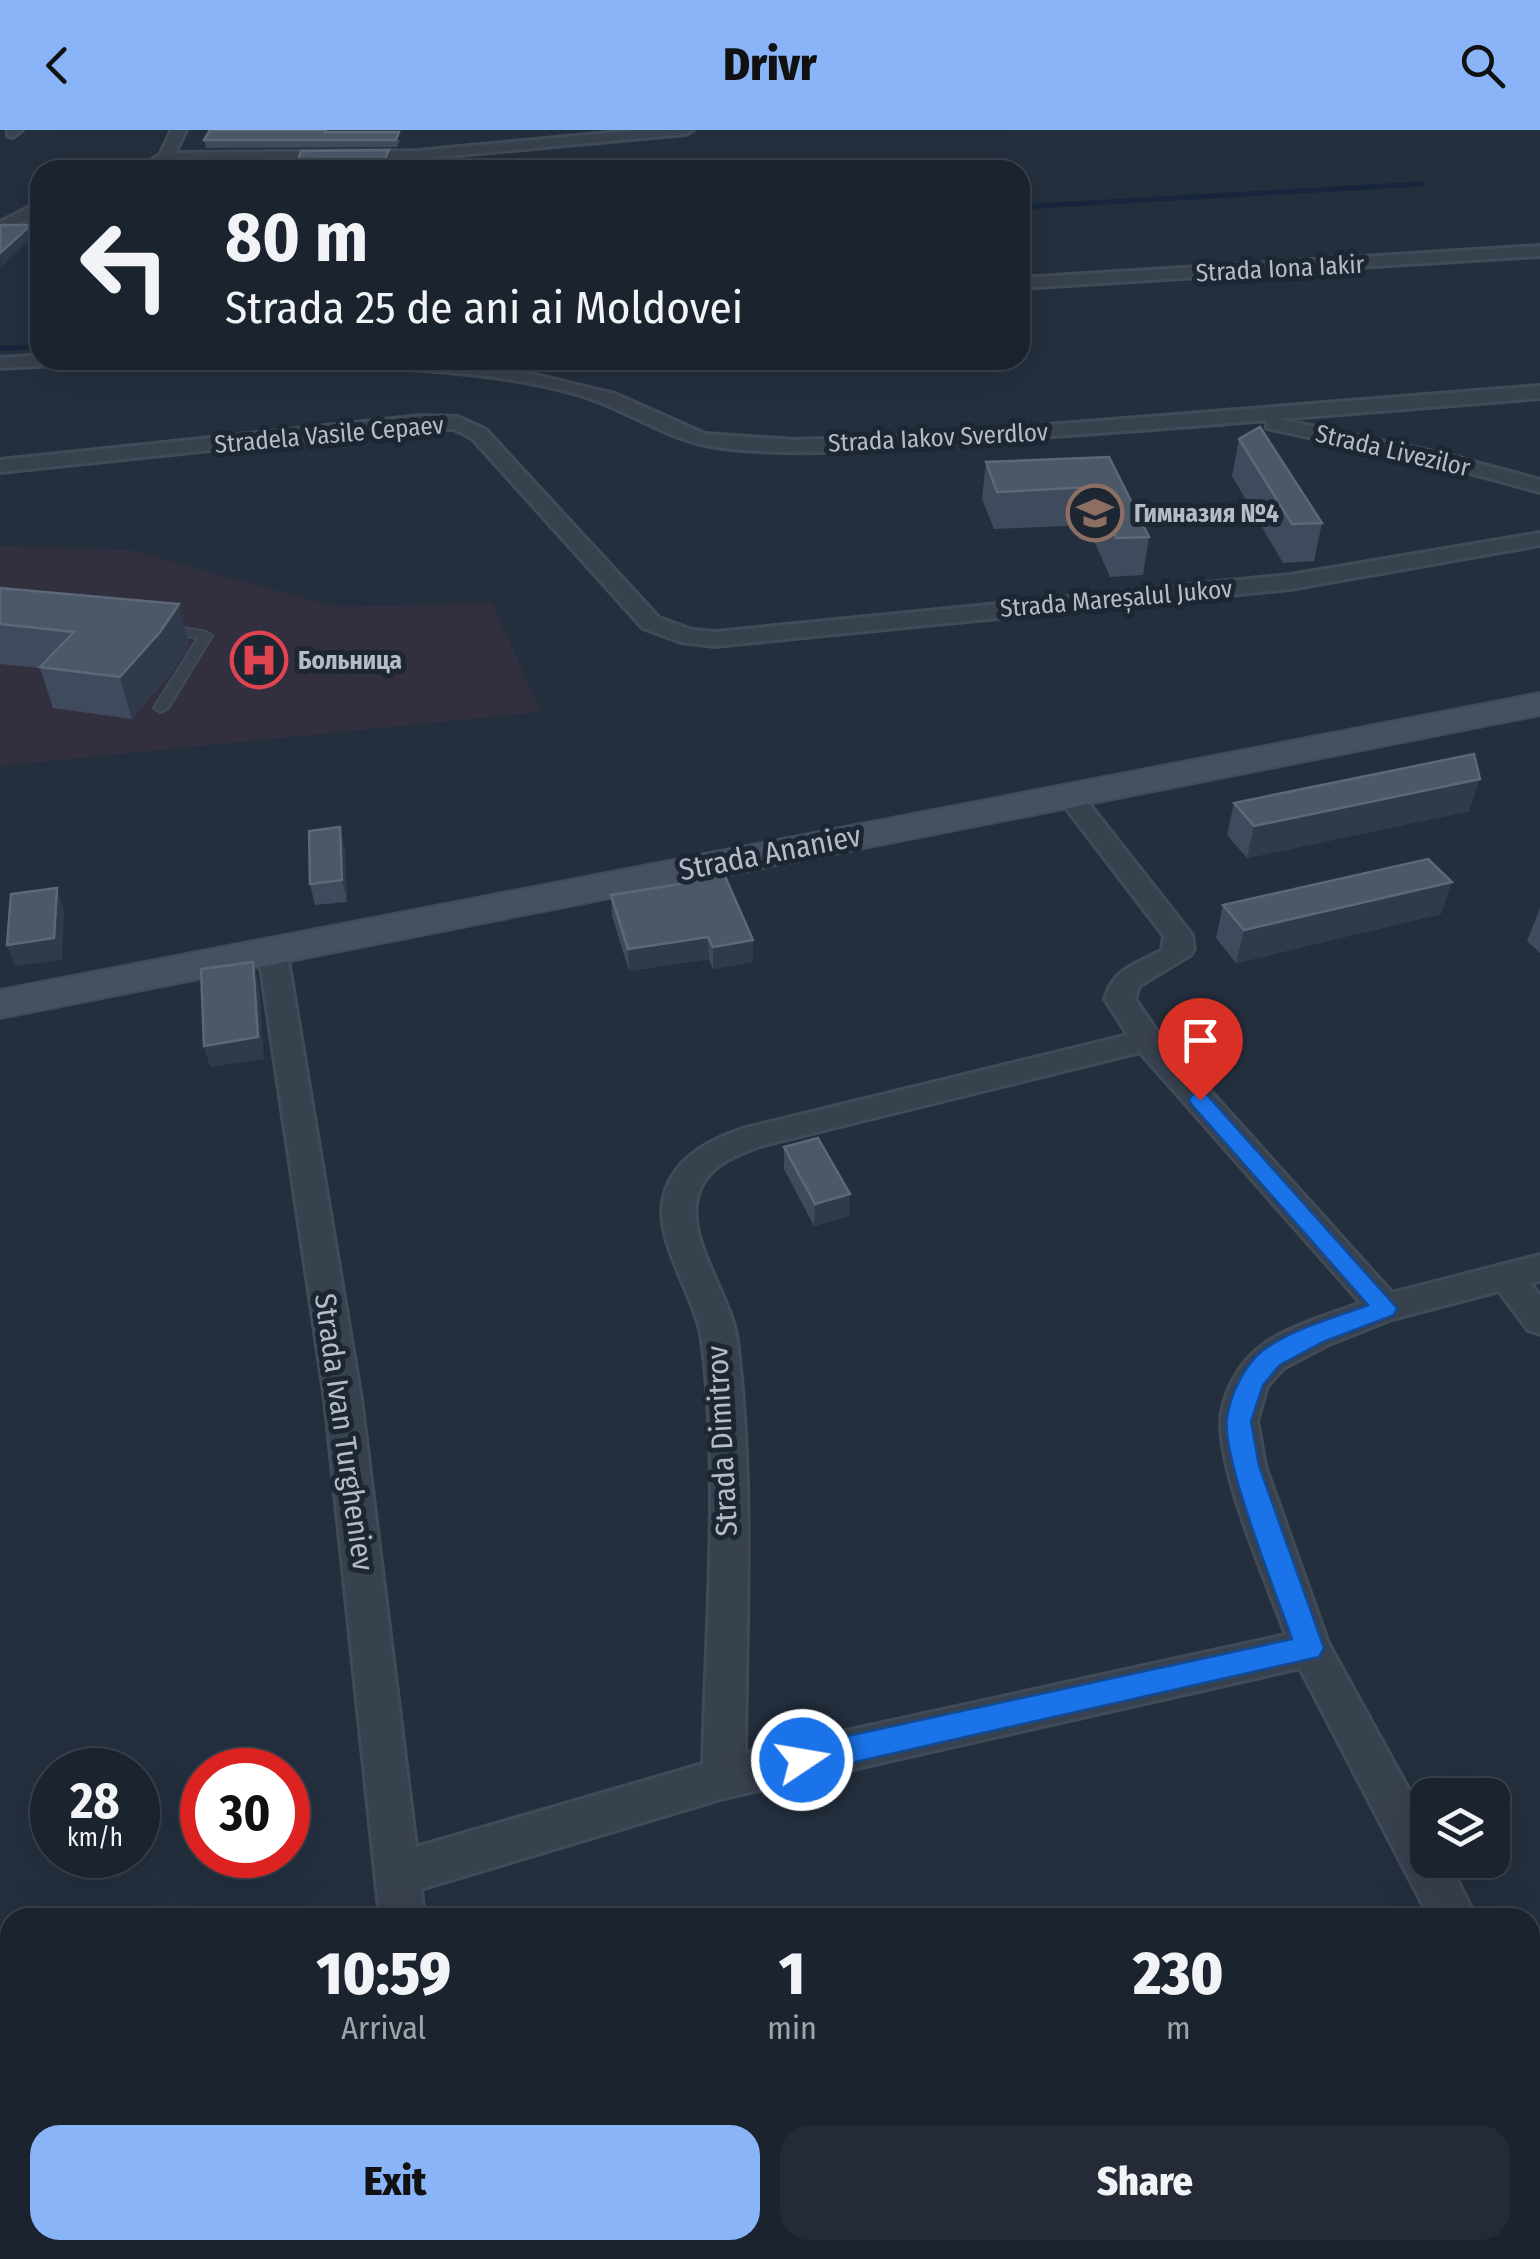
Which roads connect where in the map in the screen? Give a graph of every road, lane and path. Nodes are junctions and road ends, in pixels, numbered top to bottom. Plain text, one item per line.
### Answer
1 (179, 130) edge
2 (686, 130) edge
3 (166, 158) junction
4 (162, 160) edge
5 (236, 160) edge
6 (374, 160) edge
7 (30, 212) edge
8 (0, 228) edge
9 (1540, 251) edge
10 (1030, 282) edge
11 (30, 361) edge
12 (0, 363) edge
13 (461, 370) edge
14 (1540, 392) edge
15 (1246, 417) junction
16 (0, 466) edge
17 (1540, 486) edge
18 (1540, 539) edge
19 (151, 626) edge
20 (689, 637) joint
21 (1540, 704) edge
22 (160, 708) dead end
23 (1070, 796) junction
24 (272, 948) junction
25 (0, 1004) edge
26 (1146, 1040) junction
27 (1523, 1272) edge
28 (1385, 1308) junction
29 (1540, 1321) edge
30 (1310, 1648) junction
31 (724, 1778) junction
32 (398, 1874) junction
33 (401, 1908) edge
34 (1449, 1908) edge

1 - 3 street
2 - 6 street
3 - 4 street
3 - 5 street
7 - 8 street
9 - 10 street, Strada Iona Iakir
11 - 12 street
13 - 15 street, Strada Iakov Sverdlov
14 - 15 street, Strada Iakov Sverdlov
15 - 17 street, Strada Livezilor
16 - 20 street, Stradela Vasile Cepaev
18 - 20 street, Strada Mareșalul Jukov
19 - 22 lane
21 - 23 street, Strada Ananiev
23 - 24 street, Strada Ananiev
23 - 26 street
24 - 25 street, Strada Ananiev
24 - 32 street, Strada Ivan Turgheniev
26 - 28 street
26 - 31 street, Strada Dimitrov
27 - 28 street
27 - 29 street
28 - 30 street
30 - 31 street
30 - 34 street
31 - 32 street
32 - 33 street, Strada Ivan Turgheniev

